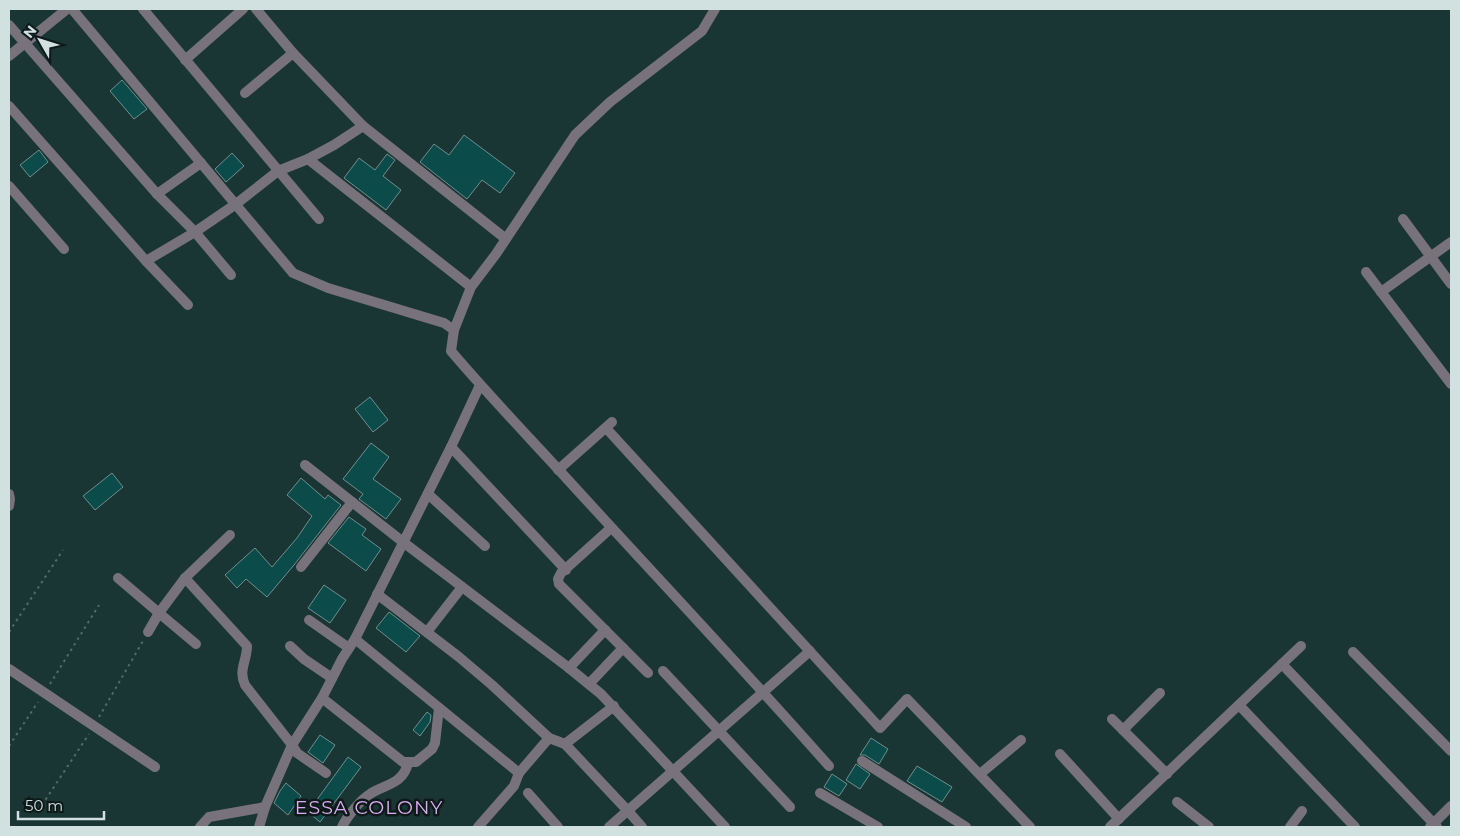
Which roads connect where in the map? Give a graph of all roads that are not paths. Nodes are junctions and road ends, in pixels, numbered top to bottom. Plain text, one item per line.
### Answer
1 (67, 9) edge
2 (72, 9) edge
3 (143, 9) edge
4 (243, 9) edge
5 (256, 9) edge
6 (715, 9) edge
7 (9, 25) edge
8 (24, 43) junction
9 (293, 53) junction
10 (9, 56) edge
11 (185, 60) junction
12 (244, 93) dead end
13 (9, 106) edge
14 (363, 126) junction
15 (308, 159) junction
16 (202, 163) junction
17 (278, 171) junction
18 (9, 186) edge
19 (157, 194) junction
20 (236, 204) junction
21 (318, 219) dead end
22 (1403, 219) dead end
23 (195, 232) junction
24 (506, 239) junction
25 (1451, 242) edge
26 (64, 249) dead end
27 (1431, 256) junction
28 (146, 261) junction
29 (1366, 272) dead end
30 (231, 275) dead end
31 (1451, 284) edge
32 (471, 287) junction
33 (1381, 292) junction
34 (188, 305) dead end
35 (454, 330) junction
36 (1451, 384) edge
37 (480, 385) junction
38 (451, 446) junction
39 (305, 465) dead end
40 (558, 470) junction
41 (9, 494) edge
42 (428, 494) junction
43 (352, 502) junction
44 (9, 506) edge
45 (611, 528) junction
46 (230, 535) dead end
47 (403, 542) junction
48 (485, 546) dead end
49 (300, 567) dead end
50 (566, 570) junction
51 (118, 578) dead end
52 (185, 578) junction
53 (462, 587) junction
54 (377, 594) junction
55 (159, 613) junction
56 (309, 620) dead end
57 (605, 630) junction
58 (148, 632) dead end
59 (427, 632) junction
60 (196, 644) dead end
61 (352, 644) junction
62 (290, 646) dead end
63 (1301, 646) dead end
64 (623, 648) junction
65 (810, 651) junction
66 (1353, 652) dead end
67 (1282, 664) junction
68 (570, 668) junction
69 (9, 669) edge
70 (663, 671) dead end
71 (648, 673) dead end
72 (332, 678) junction
73 (589, 684) junction
74 (763, 692) junction
75 (1160, 693) dead end
76 (322, 698) junction
77 (1239, 705) junction
78 (614, 706) junction
79 (439, 708) junction
80 (1112, 719) dead end
81 (1123, 730) junction
82 (719, 732) junction
83 (549, 738) junction
84 (1022, 740) dead end
85 (565, 744) junction
86 (292, 745) junction
87 (1451, 751) edge
88 (1060, 754) dead end
89 (862, 761) dead end
90 (408, 763) junction
91 (829, 766) dead end
92 (155, 767) dead end
93 (673, 772) junction
94 (326, 773) dead end
95 (519, 773) junction
96 (980, 774) junction
97 (1167, 774) junction
98 (528, 793) dead end
99 (820, 793) dead end
100 (1177, 802) dead end
101 (1451, 806) edge
102 (265, 807) junction
103 (790, 807) dead end
104 (1302, 810) dead end
105 (628, 811) junction
106 (1118, 819) junction
107 (1433, 826) edge
108 (200, 827) edge
109 (258, 827) edge
110 (342, 827) edge
111 (479, 827) edge
112 (558, 827) edge
113 (610, 827) edge
114 (642, 827) edge
115 (725, 827) edge
116 (878, 827) edge
117 (966, 827) edge
118 (1030, 827) edge
119 (1110, 827) edge
120 (1209, 827) edge
121 (1290, 827) edge
122 (1355, 827) edge

1 - 8 street
2 - 16 street
3 - 11 street
4 - 11 street
5 - 9 street
6 - 24 street
7 - 8 street
8 - 10 street
8 - 19 street
9 - 12 street
9 - 14 street
11 - 17 street
13 - 28 street
14 - 15 street
14 - 24 street
15 - 17 street
15 - 32 street
16 - 19 street
16 - 20 street
17 - 20 street
17 - 21 street
18 - 26 street
19 - 23 street
20 - 23 street
20 - 35 street
22 - 27 street
23 - 28 street
23 - 30 street
24 - 32 street
25 - 27 street
27 - 31 street
27 - 33 street
28 - 34 street
29 - 33 street
32 - 35 street
33 - 36 street
35 - 37 street
37 - 38 street
37 - 40 street
38 - 42 street
38 - 50 street
39 - 43 street
40 - 45 street
40 - 65 street
41 - 44 street
42 - 47 street
42 - 48 street
43 - 47 street
43 - 49 street
45 - 50 street
45 - 74 street
46 - 52 street
47 - 53 street
47 - 54 street
50 - 57 street
51 - 55 street
52 - 55 street
52 - 86 street
53 - 59 street
53 - 68 street
54 - 59 street
54 - 61 street
55 - 58 street
55 - 60 street
56 - 61 street
57 - 64 street
57 - 68 street
59 - 83 street
61 - 72 street
61 - 79 street
62 - 72 street
63 - 67 street
64 - 71 street
64 - 73 street
65 - 74 street
65 - 96 street
66 - 87 street
67 - 77 street
67 - 107 street
68 - 73 street
69 - 92 street
70 - 82 street
72 - 76 street
73 - 78 street
74 - 82 street
74 - 91 street
75 - 81 street
76 - 86 street
76 - 90 street
77 - 97 street
77 - 122 street
78 - 85 street
78 - 93 street
79 - 90 street
79 - 95 street
80 - 81 street
81 - 97 street
82 - 93 street
82 - 103 street
83 - 85 street
83 - 95 street
84 - 96 street
85 - 105 street
86 - 94 street
86 - 102 street
88 - 106 street
89 - 117 street
90 - 110 street
93 - 105 street
93 - 115 street
95 - 111 street
96 - 118 street
97 - 106 street
98 - 112 street
99 - 116 street
100 - 120 street
101 - 107 street
102 - 108 street
102 - 109 street
104 - 121 street
105 - 113 street
105 - 114 street
106 - 119 street

